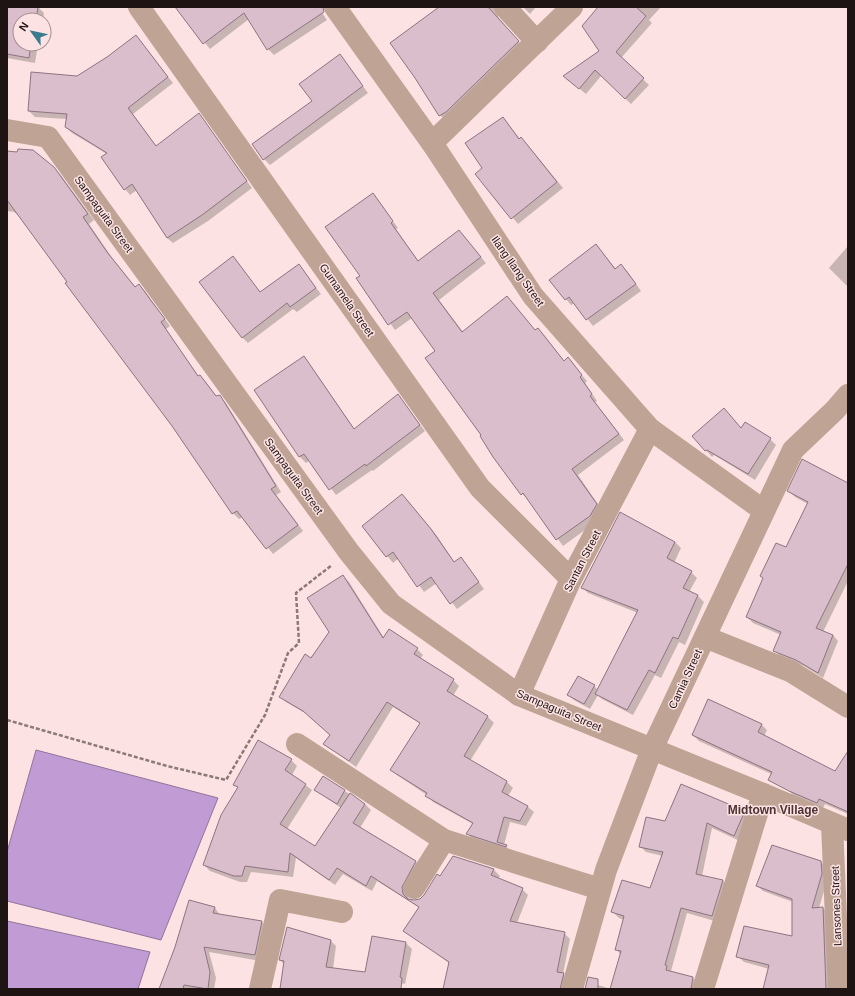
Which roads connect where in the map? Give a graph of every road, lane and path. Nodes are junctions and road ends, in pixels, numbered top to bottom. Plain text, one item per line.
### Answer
1 (139, 7) edge
2 (335, 7) edge
3 (504, 7) edge
4 (572, 7) edge
5 (537, 42) junction
6 (7, 130) edge
7 (432, 143) junction
8 (848, 395) edge
9 (650, 429) junction
10 (763, 510) junction
11 (349, 552) junction
12 (571, 579) junction
13 (705, 637) junction
14 (519, 695) junction
15 (848, 707) edge
16 (7, 720) edge
17 (297, 744) dead end
18 (652, 749) junction
19 (763, 794) junction
20 (840, 827) edge
21 (444, 840) junction
22 (414, 888) dead end
23 (600, 889) junction
24 (342, 912) dead end
25 (260, 989) edge
26 (572, 989) edge
27 (703, 989) edge
28 (839, 989) edge

1 - 12 street, Gumamela Street
2 - 7 street, Ilang Ilang Street
3 - 5 street
4 - 5 street
5 - 7 street
6 - 11 street, Sampaguita Street
7 - 9 street, Ilang Ilang Street
8 - 10 street, Camia Street
9 - 10 street, Ilang Ilang Street
9 - 12 street, Santan Street
10 - 13 street, Camia Street
11 - 14 street, Sampaguita Street
11 - 16 path
12 - 14 street, Santan Street
13 - 15 street
13 - 18 street, Camia Street
14 - 18 street, Sampaguita Street
17 - 21 street
18 - 19 street, Sampaguita Street
18 - 23 street, Camia Street
19 - 20 street, Sampaguita Street
19 - 27 street
20 - 28 street, Lansones Street
21 - 22 street
21 - 23 street
23 - 26 street, Camia Street
24 - 25 street

